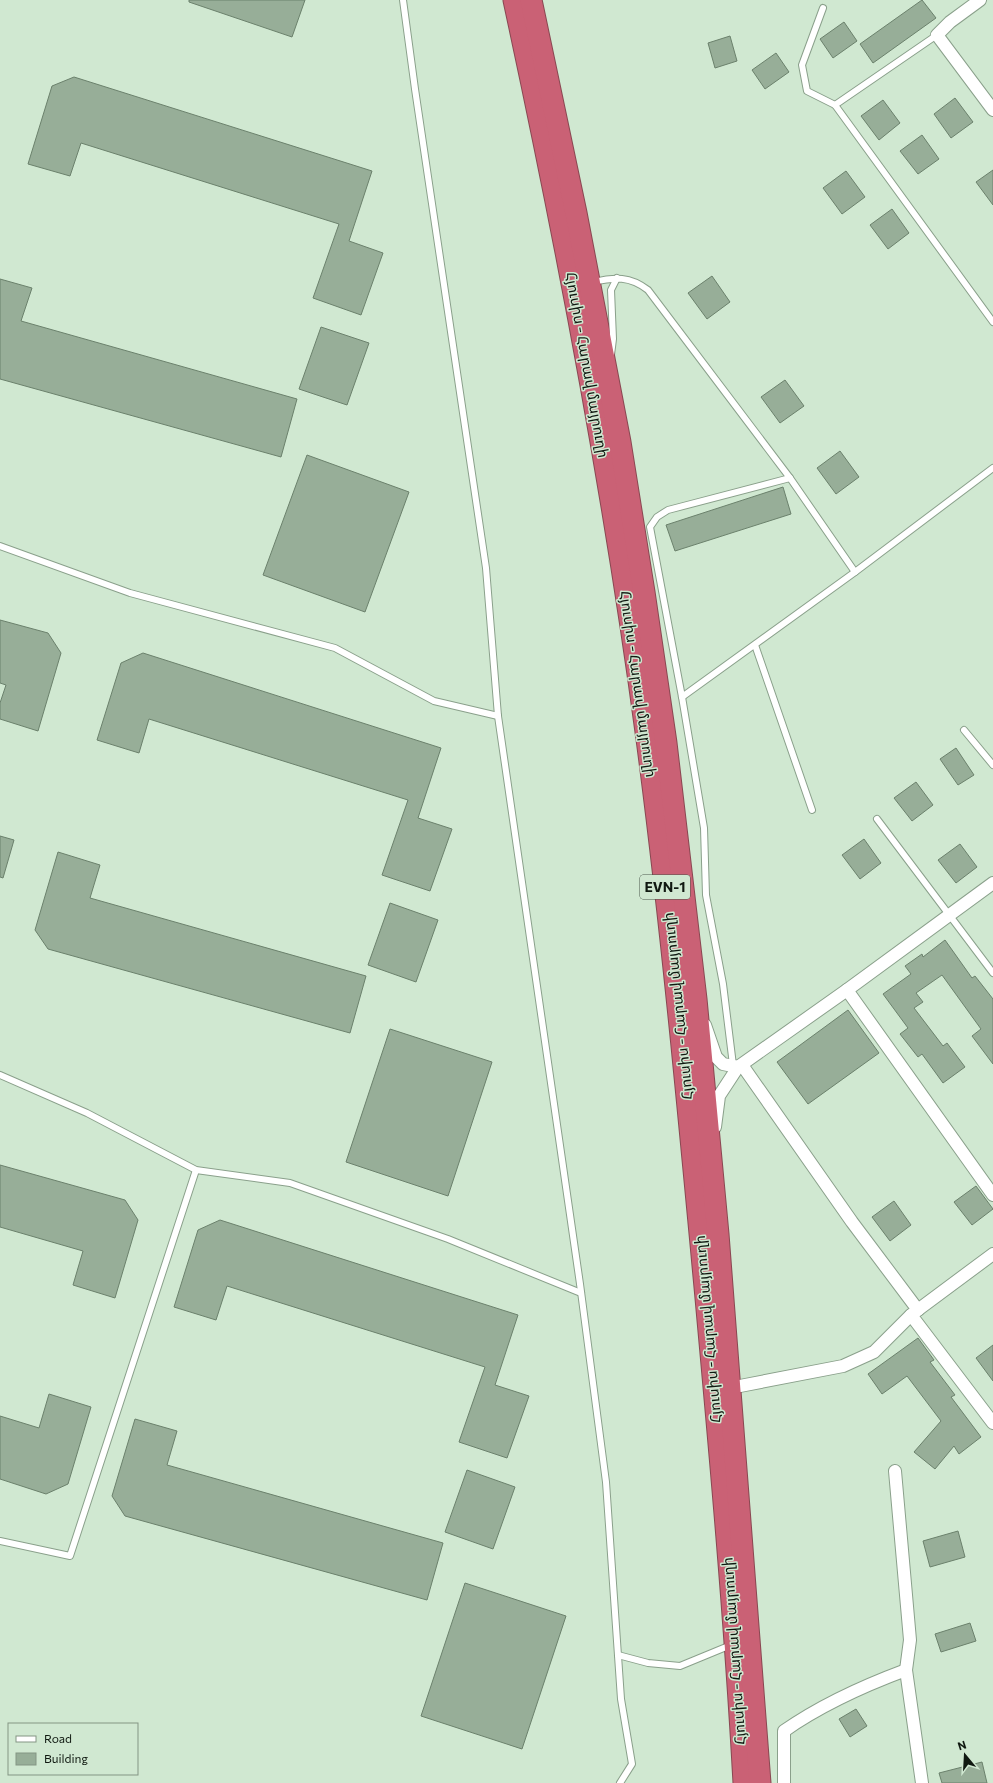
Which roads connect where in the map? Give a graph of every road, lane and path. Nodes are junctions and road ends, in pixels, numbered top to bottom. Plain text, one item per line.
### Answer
1 (403, 0) edge
2 (514, 0) edge
3 (532, 0) edge
4 (980, 0) edge
5 (823, 8) dead end
6 (937, 35) junction
7 (835, 105) junction
8 (993, 110) edge
9 (617, 278) junction
10 (590, 283) junction
11 (993, 322) edge
12 (608, 380) junction
13 (993, 468) edge
14 (790, 478) junction
15 (0, 546) edge
16 (854, 572) junction
17 (754, 645) junction
18 (682, 697) junction
19 (498, 716) junction
20 (964, 730) dead end
21 (993, 765) edge
22 (812, 810) dead end
23 (877, 819) dead end
24 (993, 883) edge
25 (950, 914) junction
26 (993, 973) edge
27 (847, 990) junction
28 (696, 999) junction
29 (738, 1066) junction
30 (0, 1075) edge
31 (710, 1159) junction
32 (196, 1170) junction
33 (993, 1195) edge
34 (993, 1254) edge
35 (581, 1293) junction
36 (914, 1312) junction
37 (730, 1387) junction
38 (993, 1423) edge
39 (895, 1471) dead end
40 (0, 1541) edge
41 (734, 1644) junction
42 (618, 1654) junction
43 (906, 1670) junction
44 (620, 1783) edge
45 (744, 1783) edge
46 (760, 1783) edge
47 (784, 1783) edge
48 (922, 1783) edge

1 - 19 lane
2 - 41 highway, Հյուսիս - Հարավ մայրուղի / EVN-1
3 - 10 highway, Հյուսիս - Հարավ մայրուղի / EVN-1
4 - 6 street
5 - 7 lane
6 - 7 lane
6 - 8 street
7 - 11 lane
9 - 10 lane
9 - 12 lane
9 - 14 lane
10 - 12 highway, Հյուսիս - Հարավ մայրուղի / EVN-1
12 - 28 highway, Հյուսիս - Հարավ մայրուղի / EVN-1
13 - 16 lane
14 - 16 lane
14 - 18 lane
15 - 19 lane
16 - 17 lane
17 - 18 lane
17 - 22 lane
18 - 29 lane
19 - 35 lane
20 - 21 lane
23 - 25 lane
24 - 25 street
25 - 26 lane
25 - 27 street
27 - 29 street
27 - 33 street
28 - 29 street
28 - 31 highway, Հյուսիս - Հարավ մայրուղի / EVN-1
29 - 31 street
29 - 36 street
30 - 32 lane
31 - 37 highway, Հյուսիս - Հարավ մայրուղի / EVN-1
32 - 35 lane
32 - 40 lane
34 - 36 street
35 - 42 lane
36 - 37 street
36 - 38 street
37 - 46 highway, Հյուսիս - Հարավ մայրուղի / EVN-1
39 - 43 street
41 - 42 lane
41 - 45 highway, Հյուսիս - Հարավ մայրուղի / EVN-1
42 - 44 lane
43 - 47 street
43 - 48 street

